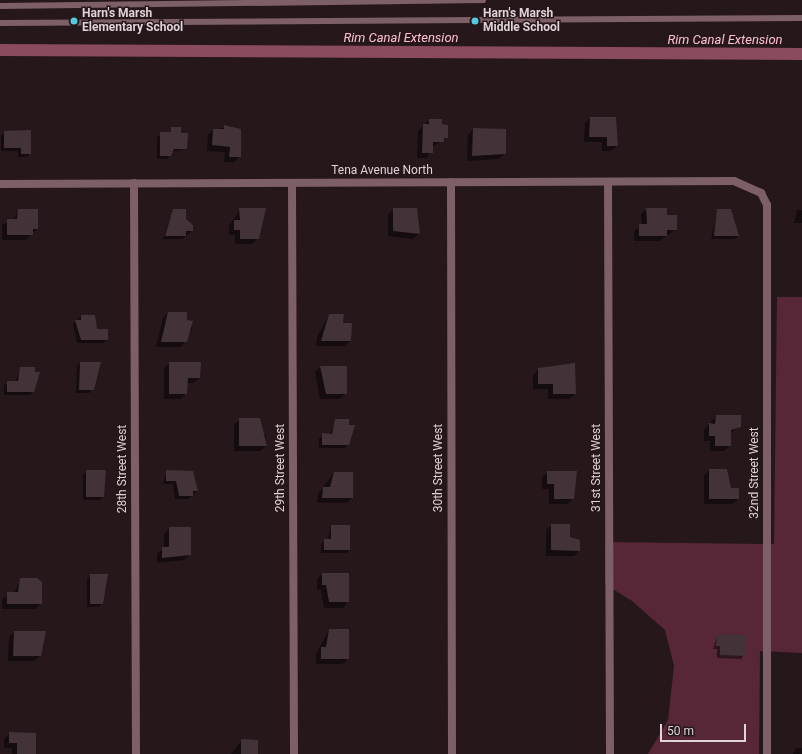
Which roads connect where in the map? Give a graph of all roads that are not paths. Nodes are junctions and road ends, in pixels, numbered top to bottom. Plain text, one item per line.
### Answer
1 (483, 0) edge
2 (294, 1) edge
3 (0, 6) edge
4 (802, 18) edge
5 (0, 23) edge
6 (451, 182) junction
7 (608, 182) junction
8 (134, 183) junction
9 (292, 183) junction
10 (0, 184) edge
11 (761, 193) joint
12 (136, 754) edge
13 (294, 754) edge
14 (452, 754) edge
15 (610, 754) edge
16 (767, 754) edge

1 - 2 lane
2 - 3 lane
4 - 5 lane
6 - 7 street, Tena Avenue North
6 - 9 street, Tena Avenue North
6 - 14 street, 30th Street West
7 - 11 street, Tena Avenue North
7 - 15 street, 31st Street West
8 - 9 street, Tena Avenue North
8 - 10 street, Tena Avenue North
8 - 12 street, 28th Street West
9 - 13 street, 29th Street West
11 - 16 street, 32nd Street West

